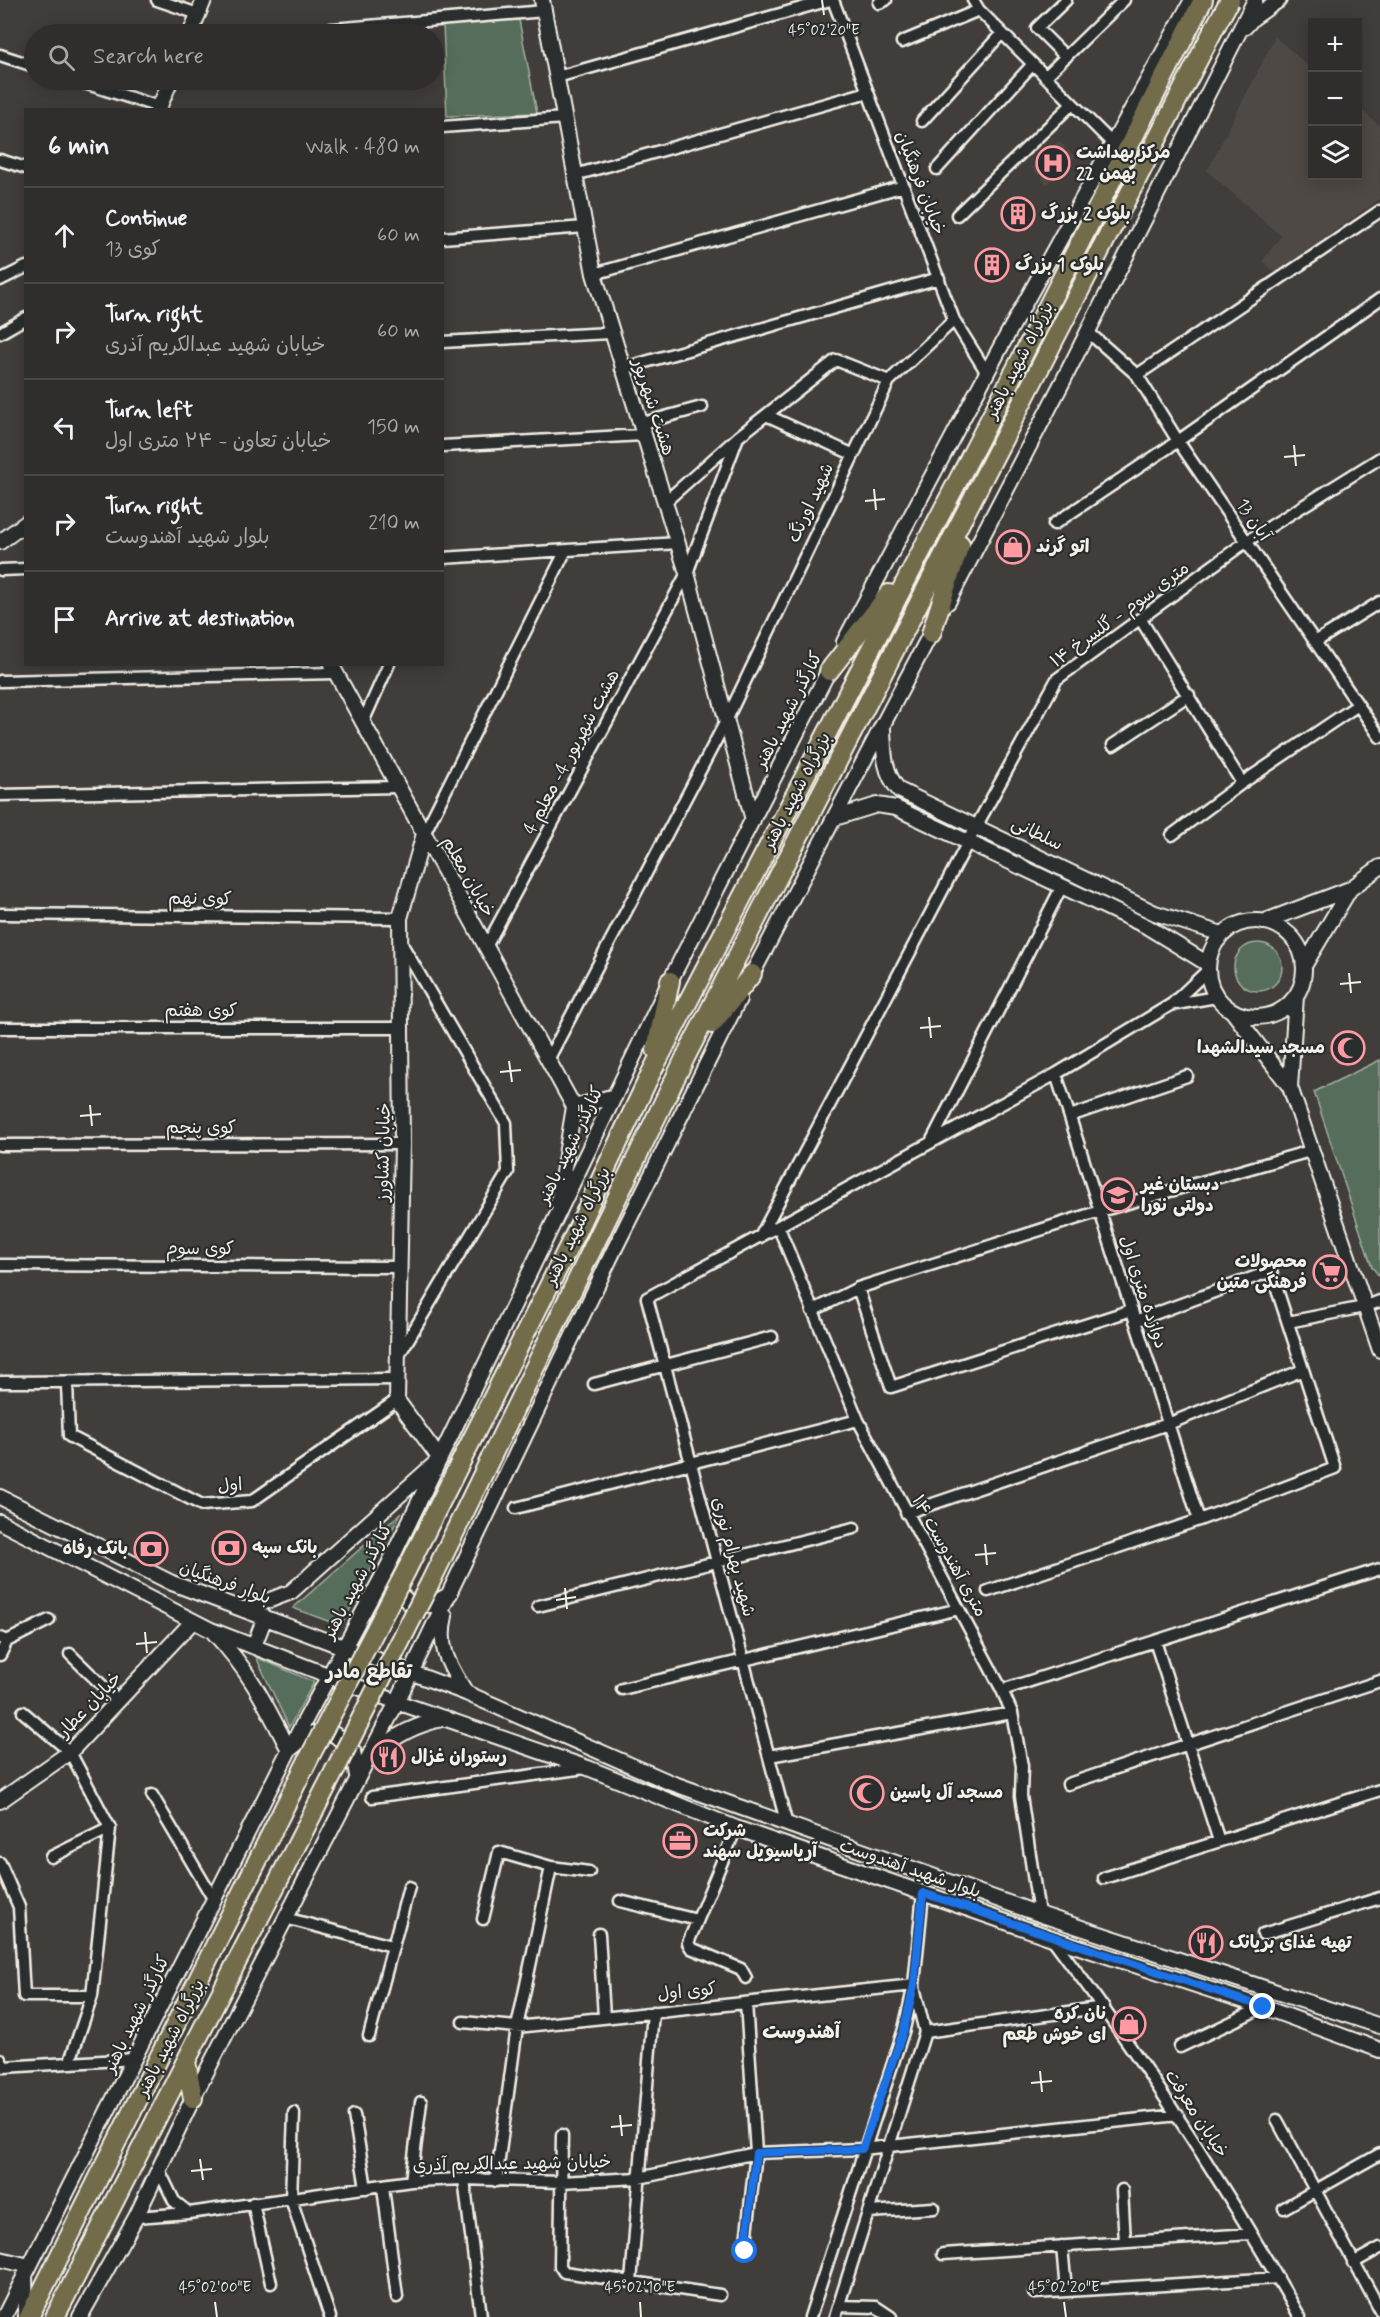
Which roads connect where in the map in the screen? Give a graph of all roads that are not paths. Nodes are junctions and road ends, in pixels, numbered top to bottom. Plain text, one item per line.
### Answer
1 (157, 0) edge
2 (204, 0) edge
3 (831, 0) edge
4 (1066, 0) edge
5 (1124, 0) edge
6 (1222, 0) edge
7 (1230, 0) edge
8 (1255, 0) edge
9 (1279, 0) edge
10 (1194, 3) edge
11 (976, 5) edge
12 (543, 6) edge
13 (198, 14) junction
14 (194, 24) edge
15 (370, 24) edge
16 (1002, 33) junction
17 (902, 42) dead end
18 (1230, 45) junction
19 (0, 55) edge
20 (1066, 57) junction
21 (24, 63) edge
22 (1032, 65) junction
23 (556, 77) junction
24 (1045, 77) junction
25 (105, 90) edge
26 (167, 90) edge
27 (868, 92) junction
28 (1071, 105) junction
29 (159, 108) edge
30 (564, 118) junction
31 (922, 122) dead end
32 (444, 127) edge
33 (1113, 144) junction
34 (0, 160) edge
35 (24, 167) edge
36 (937, 169) dead end
37 (575, 175) junction
38 (904, 186) junction
39 (1380, 211) edge
40 (957, 215) dead end
41 (585, 227) junction
42 (444, 238) edge
43 (24, 268) edge
44 (594, 274) junction
45 (939, 278) junction
46 (0, 280) edge
47 (1380, 299) edge
48 (24, 319) edge
49 (954, 320) junction
50 (1088, 332) junction
51 (0, 333) edge
52 (610, 333) junction
53 (444, 342) edge
54 (621, 369) junction
55 (987, 373) junction
56 (1137, 375) junction
57 (889, 381) junction
58 (702, 407) dead end
59 (766, 415) junction
60 (641, 429) junction
61 (738, 437) junction
62 (1178, 441) junction
63 (444, 446) edge
64 (852, 454) junction
65 (1380, 458) edge
66 (976, 495) junction
67 (664, 502) junction
68 (24, 524) edge
69 (1054, 524) dead end
70 (1247, 541) junction
71 (0, 542) edge
72 (678, 543) junction
73 (565, 552) junction
74 (444, 558) edge
75 (916, 560) junction
76 (24, 569) edge
77 (1, 570) edge
78 (687, 573) junction
79 (1380, 602) edge
80 (1141, 620) junction
81 (931, 634) junction
82 (1316, 642) junction
83 (388, 666) edge
84 (334, 669) edge
85 (829, 671) junction
86 (0, 681) edge
87 (1189, 695) junction
88 (1358, 705) junction
89 (726, 721) junction
90 (363, 722) junction
91 (883, 726) junction
92 (1380, 737) edge
93 (1113, 745) dead end
94 (1242, 783) junction
95 (398, 787) junction
96 (0, 795) edge
97 (835, 818) junction
98 (753, 820) junction
99 (977, 825) junction
100 (424, 834) junction
101 (1172, 835) dead end
102 (969, 842) junction
103 (1380, 867) edge
104 (1062, 886) junction
105 (1350, 889) junction
106 (0, 914) edge
107 (400, 918) junction
108 (1263, 922) junction
109 (1222, 934) junction
110 (400, 941) junction
111 (486, 947) junction
112 (1304, 966) junction
113 (1207, 968) junction
114 (752, 974) junction
115 (670, 981) junction
116 (1296, 996) junction
117 (1216, 997) junction
118 (1172, 1004) junction
119 (1233, 1012) junction
120 (0, 1028) edge
121 (402, 1028) junction
122 (685, 1058) junction
123 (548, 1060) junction
124 (651, 1073) junction
125 (1056, 1074) junction
126 (1187, 1076) dead end
127 (1290, 1087) junction
128 (615, 1096) junction
129 (574, 1107) junction
130 (1070, 1116) junction
131 (931, 1142) junction
132 (402, 1144) junction
133 (0, 1145) edge
134 (1310, 1151) junction
135 (1100, 1211) junction
136 (556, 1218) junction
137 (779, 1228) junction
138 (760, 1238) junction
139 (0, 1265) edge
140 (400, 1267) junction
141 (858, 1288) junction
142 (1380, 1301) edge
143 (1364, 1307) junction
144 (812, 1311) junction
145 (1133, 1315) junction
146 (1288, 1322) junction
147 (772, 1337) dead end
148 (1380, 1350) edge
149 (399, 1355) junction
150 (665, 1366) junction
151 (1303, 1370) junction
152 (398, 1379) junction
153 (0, 1382) edge
154 (67, 1382) junction
155 (594, 1384) dead end
156 (397, 1400) junction
157 (858, 1420) junction
158 (1168, 1424) junction
159 (440, 1459) junction
160 (691, 1464) junction
161 (0, 1497) edge
162 (516, 1508) dead end
163 (906, 1513) junction
164 (1199, 1520) junction
165 (0, 1522) edge
166 (854, 1528) dead end
167 (717, 1561) junction
168 (388, 1564) junction
169 (1380, 1569) edge
170 (988, 1591) dead end
171 (451, 1594) junction
172 (538, 1606) dead end
173 (959, 1609) junction
174 (244, 1610) junction
175 (265, 1617) junction
176 (50, 1620) dead end
177 (193, 1621) junction
178 (211, 1629) junction
179 (3, 1639) edge
180 (1155, 1641) junction
181 (254, 1646) junction
182 (344, 1646) junction
183 (70, 1654) dead end
184 (0, 1655) edge
185 (743, 1658) junction
186 (411, 1672) junction
187 (330, 1675) junction
188 (1380, 1681) edge
189 (622, 1689) dead end
190 (1002, 1690) junction
191 (466, 1693) junction
192 (119, 1702) junction
193 (397, 1702) junction
194 (23, 1712) dead end
195 (1011, 1713) junction
196 (446, 1718) junction
197 (1188, 1744) junction
198 (289, 1750) junction
199 (70, 1752) junction
200 (769, 1756) junction
201 (588, 1768) junction
202 (357, 1776) junction
203 (669, 1782) junction
204 (1068, 1784) dead end
205 (1380, 1790) edge
206 (152, 1795) dead end
207 (372, 1797) dead end
208 (662, 1799) junction
209 (0, 1801) edge
210 (787, 1825) junction
211 (110, 1828) junction
212 (736, 1828) junction
213 (1219, 1841) junction
214 (51, 1857) dead end
215 (0, 1863) edge
216 (551, 1867) junction
217 (589, 1872) dead end
218 (1104, 1878) dead end
219 (409, 1887) dead end
220 (923, 1893) junction
221 (1380, 1898) edge
222 (214, 1900) junction
223 (620, 1901) dead end
224 (1039, 1914) junction
225 (285, 1918) junction
226 (483, 1919) dead end
227 (697, 1920) junction
228 (599, 1934) dead end
229 (1263, 1934) dead end
230 (1052, 1938) junction
231 (392, 1946) junction
232 (746, 1978) dead end
233 (914, 1985) junction
234 (92, 1996) junction
235 (746, 2002) junction
236 (1104, 2007) junction
237 (1263, 2007) junction
238 (652, 2012) junction
239 (604, 2018) junction
240 (464, 2022) dead end
241 (1380, 2026) edge
242 (517, 2027) junction
243 (925, 2032) junction
244 (369, 2036) dead end
245 (1180, 2047) dead end
246 (1380, 2049) edge
247 (0, 2059) edge
248 (135, 2059) junction
249 (70, 2061) junction
250 (186, 2062) junction
251 (193, 2098) junction
252 (421, 2102) dead end
253 (294, 2113) dead end
254 (354, 2115) dead end
255 (1178, 2115) junction
256 (1277, 2120) dead end
257 (562, 2135) dead end
258 (888, 2146) junction
259 (862, 2149) junction
260 (756, 2153) junction
261 (1380, 2154) edge
262 (159, 2170) junction
263 (639, 2178) junction
264 (464, 2179) junction
265 (411, 2181) junction
266 (496, 2181) junction
267 (560, 2182) junction
268 (383, 2187) junction
269 (366, 2188) junction
270 (1122, 2190) dead end
271 (1315, 2192) junction
272 (291, 2199) junction
273 (253, 2203) junction
274 (934, 2208) dead end
275 (1284, 2208) dead end
276 (868, 2212) junction
277 (189, 2213) junction
278 (136, 2217) junction
279 (1251, 2234) junction
280 (1125, 2242) junction
281 (1062, 2246) junction
282 (1380, 2248) edge
283 (745, 2251) dead end
284 (943, 2254) dead end
285 (0, 2259) edge
286 (1353, 2263) junction
287 (27, 2270) junction
288 (1278, 2278) junction
289 (631, 2282) junction
290 (272, 2283) dead end
291 (1066, 2291) junction
292 (1034, 2293) dead end
293 (720, 2295) dead end
294 (397, 2297) dead end
295 (839, 2306) junction
296 (1380, 2310) edge
297 (481, 2316) edge
298 (4, 2317) edge
299 (28, 2317) edge
300 (55, 2317) edge
301 (80, 2317) edge
302 (330, 2317) edge
303 (810, 2317) edge
304 (835, 2317) edge
305 (891, 2317) edge
306 (1300, 2317) edge

1 - 13 street
2 - 13 main road
3 - 23 street
3 - 27 street, خیابان فرهنگیان
4 - 20 street
5 - 20 street
6 - 18 main road
7 - 66 highway, بزرگراه شهید باهنر, bridge
8 - 18 main road
9 - 18 main road
10 - 33 main road, کنارگذر شهید باهنر
10 - 75 highway, بزرگراه شهید باهنر
11 - 16 street
11 - 17 street
12 - 15 street
12 - 23 main road, هشت شهریور
13 - 14 main road
16 - 22 street
16 - 31 street
18 - 50 main road
19 - 21 street
20 - 24 street
22 - 24 street
22 - 36 street
23 - 30 main road, هشت شهریور
24 - 28 street
25 - 29 street
26 - 29 main road
27 - 37 street
27 - 38 street, خیابان فرهنگیان
28 - 33 street
28 - 40 street
30 - 32 street
30 - 37 main road, هشت شهریور
33 - 55 main road, کنارگذر شهید باهنر
34 - 35 street
37 - 41 main road, هشت شهریور
38 - 44 street
38 - 45 street, خیابان فرهنگیان
39 - 56 street
41 - 42 street
41 - 44 main road, هشت شهریور
43 - 46 street
44 - 52 main road, هشت شهریور
45 - 49 street, خیابان فرهنگیان
45 - 54 street
47 - 62 street
48 - 51 street
49 - 55 street, خیابان فرهنگیان
49 - 57 street, شهید اورنگ
50 - 56 street, 13 آبان
50 - 81 main road
52 - 53 street
52 - 54 main road, هشت شهریور
54 - 60 main road, هشت شهریور
55 - 85 main road, کنارگذر شهید باهنر
56 - 62 street, 13 آبان
57 - 59 street
57 - 64 street, شهید اورنگ
58 - 60 street
59 - 61 street
59 - 64 street
60 - 63 street
60 - 67 main road, هشت شهریور
61 - 67 street
61 - 78 street, هشت شهریور 4- معلم 4
62 - 69 street
62 - 70 street, 13 آبان
64 - 89 street, شهید اورنگ
65 - 70 street, ۱۴ متری سوم - گلسرخ
66 - 81 highway
66 - 122 highway, بزرگراه شهید باهنر
67 - 72 main road, هشت شهریور
68 - 71 main road
70 - 80 street, ۱۴ متری سوم - گلسرخ
70 - 82 street, 13 آبان
72 - 73 street
72 - 78 main road, هشت شهریور
73 - 74 street
73 - 100 street
75 - 85 highway
75 - 124 highway, بزرگراه شهید باهنر
76 - 77 street
78 - 89 main road, هشت شهریور
78 - 111 street, هشت شهریور 4- معلم 4
79 - 82 street
80 - 87 street
80 - 99 street, ۱۴ متری سوم - گلسرخ
81 - 91 main road
82 - 88 street, 13 آبان
83 - 90 street
84 - 86 street
84 - 90 main road, خیابان معلم
85 - 98 main road, کنارگذر شهید باهنر
87 - 93 street
87 - 94 street
88 - 92 street, 13 آبان
88 - 94 street
89 - 98 main road, هشت شهریور
89 - 123 street, شهید اورنگ
90 - 95 main road, خیابان معلم
91 - 97 main road
91 - 99 main road, سلطانی
94 - 101 street
95 - 96 street
95 - 100 main road, خیابان معلم
97 - 102 main road, سلطانی
97 - 114 main road
98 - 115 main road, کنارگذر شهید باهنر
99 - 102 street, ۱۴ متری سوم - گلسرخ
99 - 109 main road, سلطانی
100 - 107 main road, خیابان کشاورز
100 - 111 main road, خیابان معلم
102 - 104 main road, سلطانی
102 - 138 street
103 - 105 main road
104 - 113 main road, سلطانی
104 - 131 street
105 - 108 main road
105 - 112 main road
106 - 107 street, کوی نهم
107 - 110 main road, خیابان کشاورز
108 - 109 main road
108 - 112 main road
109 - 113 main road
110 - 121 main road, خیابان کشاورز
110 - 149 street
111 - 123 main road, خیابان معلم
112 - 116 main road
113 - 117 main road
113 - 118 street
114 - 122 highway
114 - 171 main road
115 - 124 highway
115 - 128 main road, کنارگذر شهید باهنر
116 - 119 main road
116 - 127 main road
117 - 118 street
117 - 119 main road
118 - 125 street
119 - 127 main road
120 - 121 street, کوی هفتم
121 - 132 main road, خیابان کشاورز
122 - 250 highway, بزرگراه شهید باهنر, bridge
123 - 129 main road, خیابان معلم
124 - 299 highway, بزرگراه شهید باهنر, bridge
125 - 130 street, دوازده متری اول
125 - 131 street
126 - 130 street
127 - 134 main road
128 - 129 main road
128 - 136 main road, کنارگذر شهید باهنر
129 - 136 main road
130 - 135 street, دوازده متری اول
131 - 137 street
132 - 133 street, کوی پنجم
132 - 140 main road, خیابان کشاورز
134 - 135 street
134 - 143 main road
135 - 141 street
135 - 145 street, دوازده متری اول
136 - 159 main road, کنارگذر شهید باهنر
137 - 138 street
137 - 144 street, ۱۴ متری آهندوست
138 - 150 street, شهید بهرام نوری
139 - 140 street, کوی سوم
140 - 149 main road, خیابان کشاورز
141 - 144 street
141 - 145 street
142 - 143 street
143 - 146 street
143 - 148 main road
144 - 157 street, ۱۴ متری آهندوست
145 - 146 street
145 - 158 street, دوازده متری اول
146 - 151 street
147 - 150 street
149 - 152 main road, خیابان کشاورز
150 - 155 street
150 - 160 street, شهید بهرام نوری
151 - 158 street
151 - 164 street
152 - 154 street
152 - 156 main road, خیابان کشاورز
153 - 154 street
154 - 156 street, اول
156 - 159 main road
157 - 160 street
157 - 163 street, ۱۴ متری آهندوست
158 - 163 street
158 - 164 street, دوازده متری اول
159 - 168 main road, کنارگذر شهید باهنر
159 - 174 main road
160 - 162 street
160 - 167 street, شهید بهرام نوری
161 - 174 main road, بلوار فرهنگیان
163 - 173 street, ۱۴ متری آهندوست
164 - 170 street
165 - 177 main road
166 - 167 street
167 - 172 street
167 - 185 street, شهید بهرام نوری
168 - 171 main road
168 - 182 main road, کنارگذر شهید باهنر
169 - 180 street
171 - 186 main road
171 - 191 main road
173 - 185 street
173 - 190 street, ۱۴ متری آهندوست
174 - 175 main road, بلوار فرهنگیان
175 - 181 main road
175 - 182 main road, بلوار فرهنگیان
176 - 179 street
177 - 178 main road
177 - 192 main road, خیابان عطار
178 - 181 main road
178 - 198 main road
179 - 184 street
180 - 190 street
180 - 197 street
181 - 187 main road
182 - 186 main road, بلوار فرهنگیان
182 - 187 main road, کنارگذر شهید باهنر
183 - 192 street
185 - 189 street
185 - 200 street, شهید بهرام نوری
186 - 191 main road, بلوار شهید آهندوست
186 - 193 main road
187 - 193 main road, بلوار شهید آهندوست
187 - 198 main road, کنارگذر شهید باهنر
188 - 197 street
190 - 195 street, ۱۴ متری آهندوست
191 - 203 main road, بلوار شهید آهندوست
192 - 199 main road, خیابان عطار
193 - 196 main road, بلوار شهید آهندوست
193 - 202 main road
194 - 199 street
195 - 200 street
195 - 224 street, ۱۴ متری آهندوست
196 - 201 main road, بلوار شهید آهندوست
196 - 202 main road
197 - 204 street
197 - 213 street
198 - 202 main road
198 - 222 main road, کنارگذر شهید باهنر
199 - 209 main road, خیابان عطار
199 - 211 street
200 - 210 street, شهید بهرام نوری
201 - 207 street
201 - 208 main road, بلوار شهید آهندوست
202 - 225 main road
203 - 208 main road
203 - 210 main road, بلوار شهید آهندوست
205 - 213 street
206 - 222 street
208 - 212 main road, بلوار شهید آهندوست
210 - 224 main road, بلوار شهید آهندوست
211 - 214 street
211 - 234 street
212 - 220 main road, بلوار شهید آهندوست
212 - 227 street
213 - 218 street
215 - 234 street
216 - 217 street
216 - 226 street
216 - 242 street
219 - 231 street
220 - 230 main road, بلوار شهید آهندوست
220 - 233 street
221 - 229 street
222 - 248 main road, کنارگذر شهید باهنر
223 - 227 street
224 - 241 main road, بلوار شهید آهندوست
225 - 231 street
225 - 251 main road
227 - 232 street
228 - 239 street
230 - 236 street, خیابان معرفت
230 - 237 main road, بلوار شهید آهندوست
231 - 244 street
233 - 235 street, کوی اول
233 - 243 street
233 - 259 street
234 - 249 street
235 - 238 street, کوی اول
235 - 260 street
236 - 243 street
236 - 255 street, خیابان معرفت
237 - 245 street
237 - 246 main road, بلوار شهید آهندوست
238 - 239 street, کوی اول
238 - 263 street
239 - 242 street, کوی اول
240 - 242 street, کوی اول
242 - 266 street
243 - 258 street
247 - 249 street
248 - 249 street
248 - 287 main road, کنارگذر شهید باهنر
250 - 251 highway
250 - 300 highway, بزرگراه شهید باهنر
251 - 262 main road
252 - 265 street
253 - 272 street
254 - 269 street
255 - 258 street, خیابان شهید عبدالکریم آذری
255 - 279 street, خیابان معرفت
256 - 271 street
257 - 267 street
258 - 259 street, خیابان شهید عبدالکریم آذری
258 - 276 street
259 - 260 street, خیابان شهید عبدالکریم آذری
259 - 303 street
260 - 263 street, خیابان شهید عبدالکریم آذری
260 - 283 street
261 - 271 street
262 - 277 street
262 - 278 main road
263 - 267 street, خیابان شهید عبدالکریم آذری
263 - 289 street
264 - 265 street, خیابان شهید عبدالکریم آذری
264 - 266 street, خیابان شهید عبدالکریم آذری
264 - 297 street
265 - 268 street, خیابان شهید عبدالکریم آذری
266 - 267 street, خیابان شهید عبدالکریم آذری
267 - 289 street
268 - 269 street, خیابان شهید عبدالکریم آذری
268 - 294 street
269 - 272 street, خیابان شهید عبدالکریم آذری
270 - 280 street
271 - 275 street
271 - 286 street
272 - 273 street, خیابان شهید عبدالکریم آذری
272 - 302 street
273 - 277 street, خیابان شهید عبدالکریم آذری
273 - 290 street
274 - 276 street
276 - 295 street
277 - 278 street, خیابان شهید عبدالکریم آذری
278 - 301 main road
279 - 280 street
279 - 288 street, خیابان معرفت
280 - 281 street
281 - 284 street
281 - 291 street
282 - 286 street
285 - 287 main road
286 - 296 street
287 - 298 main road, کنارگذر شهید باهنر
287 - 299 main road
288 - 291 street
288 - 306 street, خیابان معرفت
289 - 293 street
291 - 292 street
295 - 304 street
295 - 305 street

